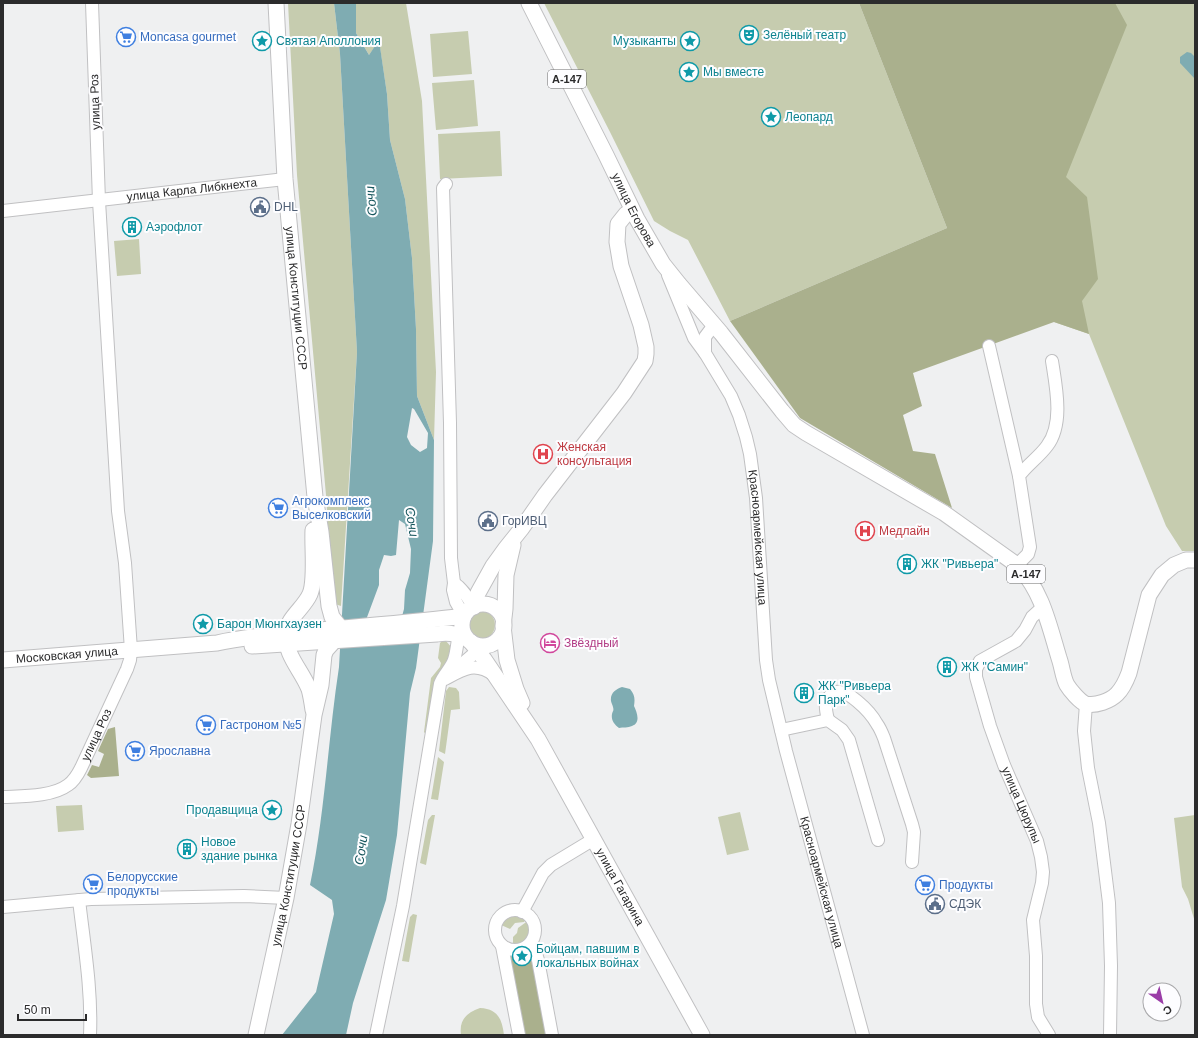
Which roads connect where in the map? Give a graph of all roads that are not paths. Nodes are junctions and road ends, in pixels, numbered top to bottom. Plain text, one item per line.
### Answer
1 (92, 3) edge
2 (276, 3) edge
3 (529, 3) edge
4 (285, 179) junction
5 (446, 184) dead end
6 (99, 201) junction
7 (632, 210) junction
8 (3, 211) edge
9 (663, 264) junction
10 (718, 329) junction
11 (988, 346) dead end
12 (705, 353) junction
13 (1052, 361) dead end
14 (1019, 476) junction
15 (315, 497) junction
16 (514, 539) junction
17 (1195, 560) edge
18 (1017, 564) junction
19 (1043, 606) junction
20 (503, 626) junction
21 (437, 629) junction
22 (469, 632) junction
23 (338, 636) junction
24 (287, 639) junction
25 (131, 650) junction
26 (456, 652) junction
27 (3, 660) edge
28 (494, 675) junction
29 (440, 682) junction
30 (1086, 704) junction
31 (314, 714) junction
32 (828, 720) junction
33 (781, 730) junction
34 (538, 739) junction
35 (3, 798) edge
36 (594, 839) junction
37 (878, 840) dead end
38 (912, 862) dead end
39 (286, 898) junction
40 (79, 900) junction
41 (3, 907) edge
42 (522, 912) junction
43 (532, 942) junction
44 (502, 946) junction
45 (90, 1035) edge
46 (256, 1035) edge
47 (376, 1035) edge
48 (518, 1035) edge
49 (552, 1035) edge
50 (702, 1035) edge
51 (863, 1035) edge
52 (1049, 1035) edge
53 (1110, 1035) edge

1 - 6 street, улица Роз
2 - 4 main road, улица Конституции СССР
3 - 7 main road, улица Егорова / А-147
4 - 6 street, улица Карла Либкнехта
4 - 15 main road, улица Конституции СССР
5 - 22 street
6 - 8 street, улица Карла Либкнехта
6 - 25 street, улица Роз
7 - 9 main road, улица Егорова / А-147
7 - 16 main road
9 - 10 main road, А-147
9 - 12 street, А-147
10 - 12 street
10 - 18 main road, А-147
11 - 14 street
12 - 33 street, Красноармейская улица
13 - 14 street
14 - 18 street
15 - 23 main road
15 - 24 main road
16 - 20 main road
16 - 22 main road
17 - 30 main road
18 - 19 main road, А-147
19 - 30 main road, А-147
19 - 52 street, улица Цюрупы
20 - 22 main road
20 - 22 main road
20 - 34 main road
21 - 22 main road, Московская улица
21 - 23 main road, Московская улица
21 - 26 street
22 - 26 street
22 - 28 main road
22 - 29 street
23 - 24 main road, Московская улица
23 - 31 main road
24 - 25 main road, Московская улица
24 - 31 main road
25 - 27 main road, Московская улица
25 - 35 street, улица Роз
26 - 29 street
28 - 29 street
28 - 34 main road
29 - 47 street
30 - 53 street
31 - 39 main road, улица Конституции СССР
32 - 33 street
32 - 37 street
32 - 38 street
33 - 51 street, Красноармейская улица
34 - 36 main road, улица Гагарина
36 - 42 street
36 - 50 main road, улица Гагарина
39 - 40 street
39 - 46 main road, улица Конституции СССР
40 - 41 street
40 - 45 street
42 - 43 street
42 - 44 street
43 - 44 street
43 - 49 street
44 - 48 street

